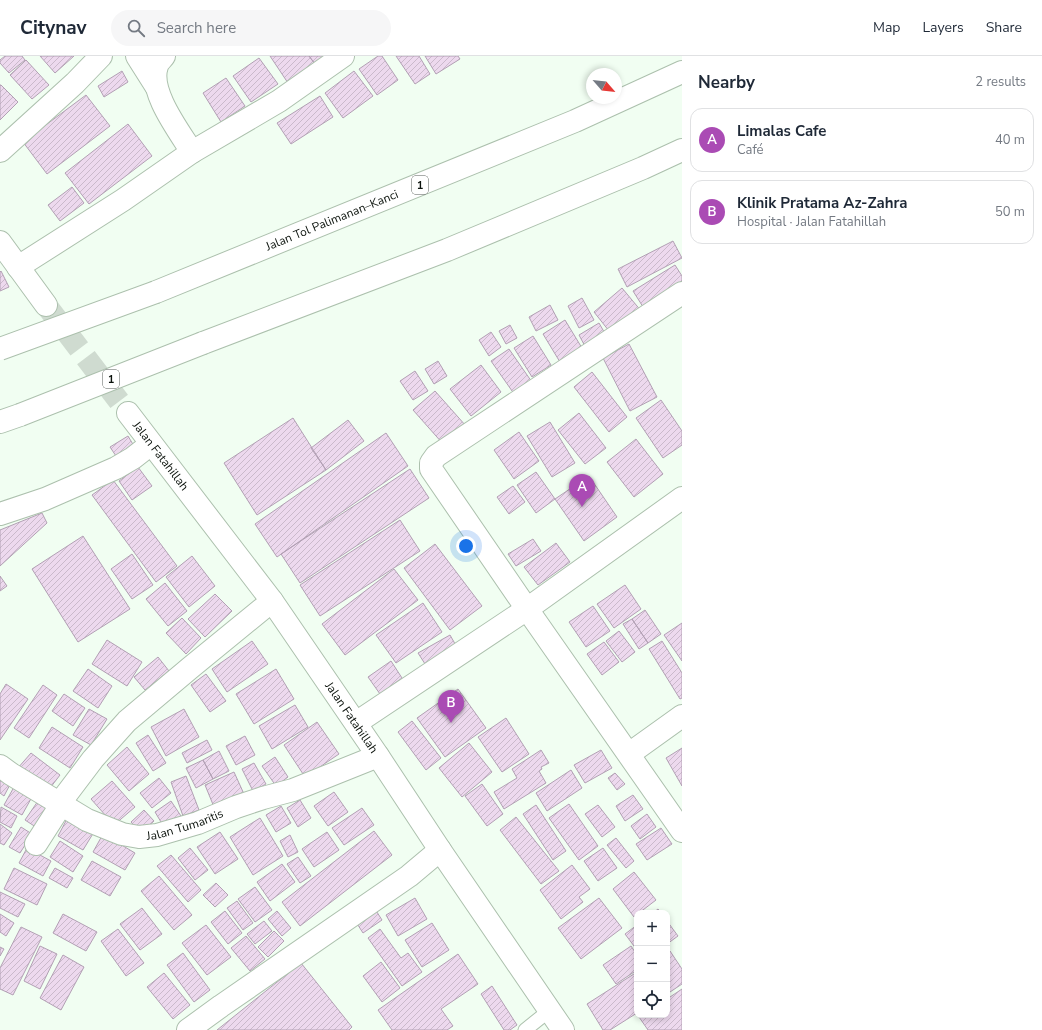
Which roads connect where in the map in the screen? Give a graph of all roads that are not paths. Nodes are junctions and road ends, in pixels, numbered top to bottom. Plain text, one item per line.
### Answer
1 (101, 56) edge
2 (137, 56) edge
3 (164, 56) edge
4 (343, 56) edge
5 (682, 72) edge
6 (156, 86) junction
7 (682, 150) edge
8 (0, 151) edge
9 (192, 152) junction
10 (0, 242) edge
11 (18, 267) junction
12 (682, 293) edge
13 (46, 305) tunnel mouth
14 (0, 349) edge
15 (128, 414) tunnel mouth
16 (10, 418) edge
17 (151, 444) junction
18 (682, 498) edge
19 (0, 514) edge
20 (272, 601) junction
21 (527, 609) junction
22 (682, 716) edge
23 (356, 723) junction
24 (629, 754) junction
25 (378, 756) junction
26 (0, 766) edge
27 (60, 804) junction
28 (682, 831) edge
29 (36, 844) dead end
30 (440, 850) junction
31 (550, 1010) junction
32 (188, 1030) edge
33 (525, 1030) edge
34 (563, 1030) edge

1 - 8 main road
2 - 6 main road
3 - 6 main road
4 - 9 main road
5 - 14 main road, Jalan Tol Palimanan–Kanci / 1, bridge
6 - 9 main road
7 - 16 main road, 1, bridge
9 - 11 main road
10 - 11 main road
11 - 13 main road
12 - 21 main road
15 - 17 main road, Jalan Fatahillah
17 - 19 main road
17 - 20 main road, Jalan Fatahillah
18 - 21 main road
20 - 23 main road, Jalan Fatahillah
20 - 27 main road
21 - 23 main road
21 - 24 main road
22 - 24 main road
23 - 25 main road, Jalan Fatahillah
24 - 28 main road
25 - 27 main road, Jalan Tumaritis
25 - 30 main road, Jalan Fatahillah
26 - 27 main road, Jalan Tumaritis
27 - 29 main road
30 - 31 main road, Jalan Fatahillah
30 - 32 main road
31 - 33 lane
31 - 34 main road, Jalan Fatahillah

